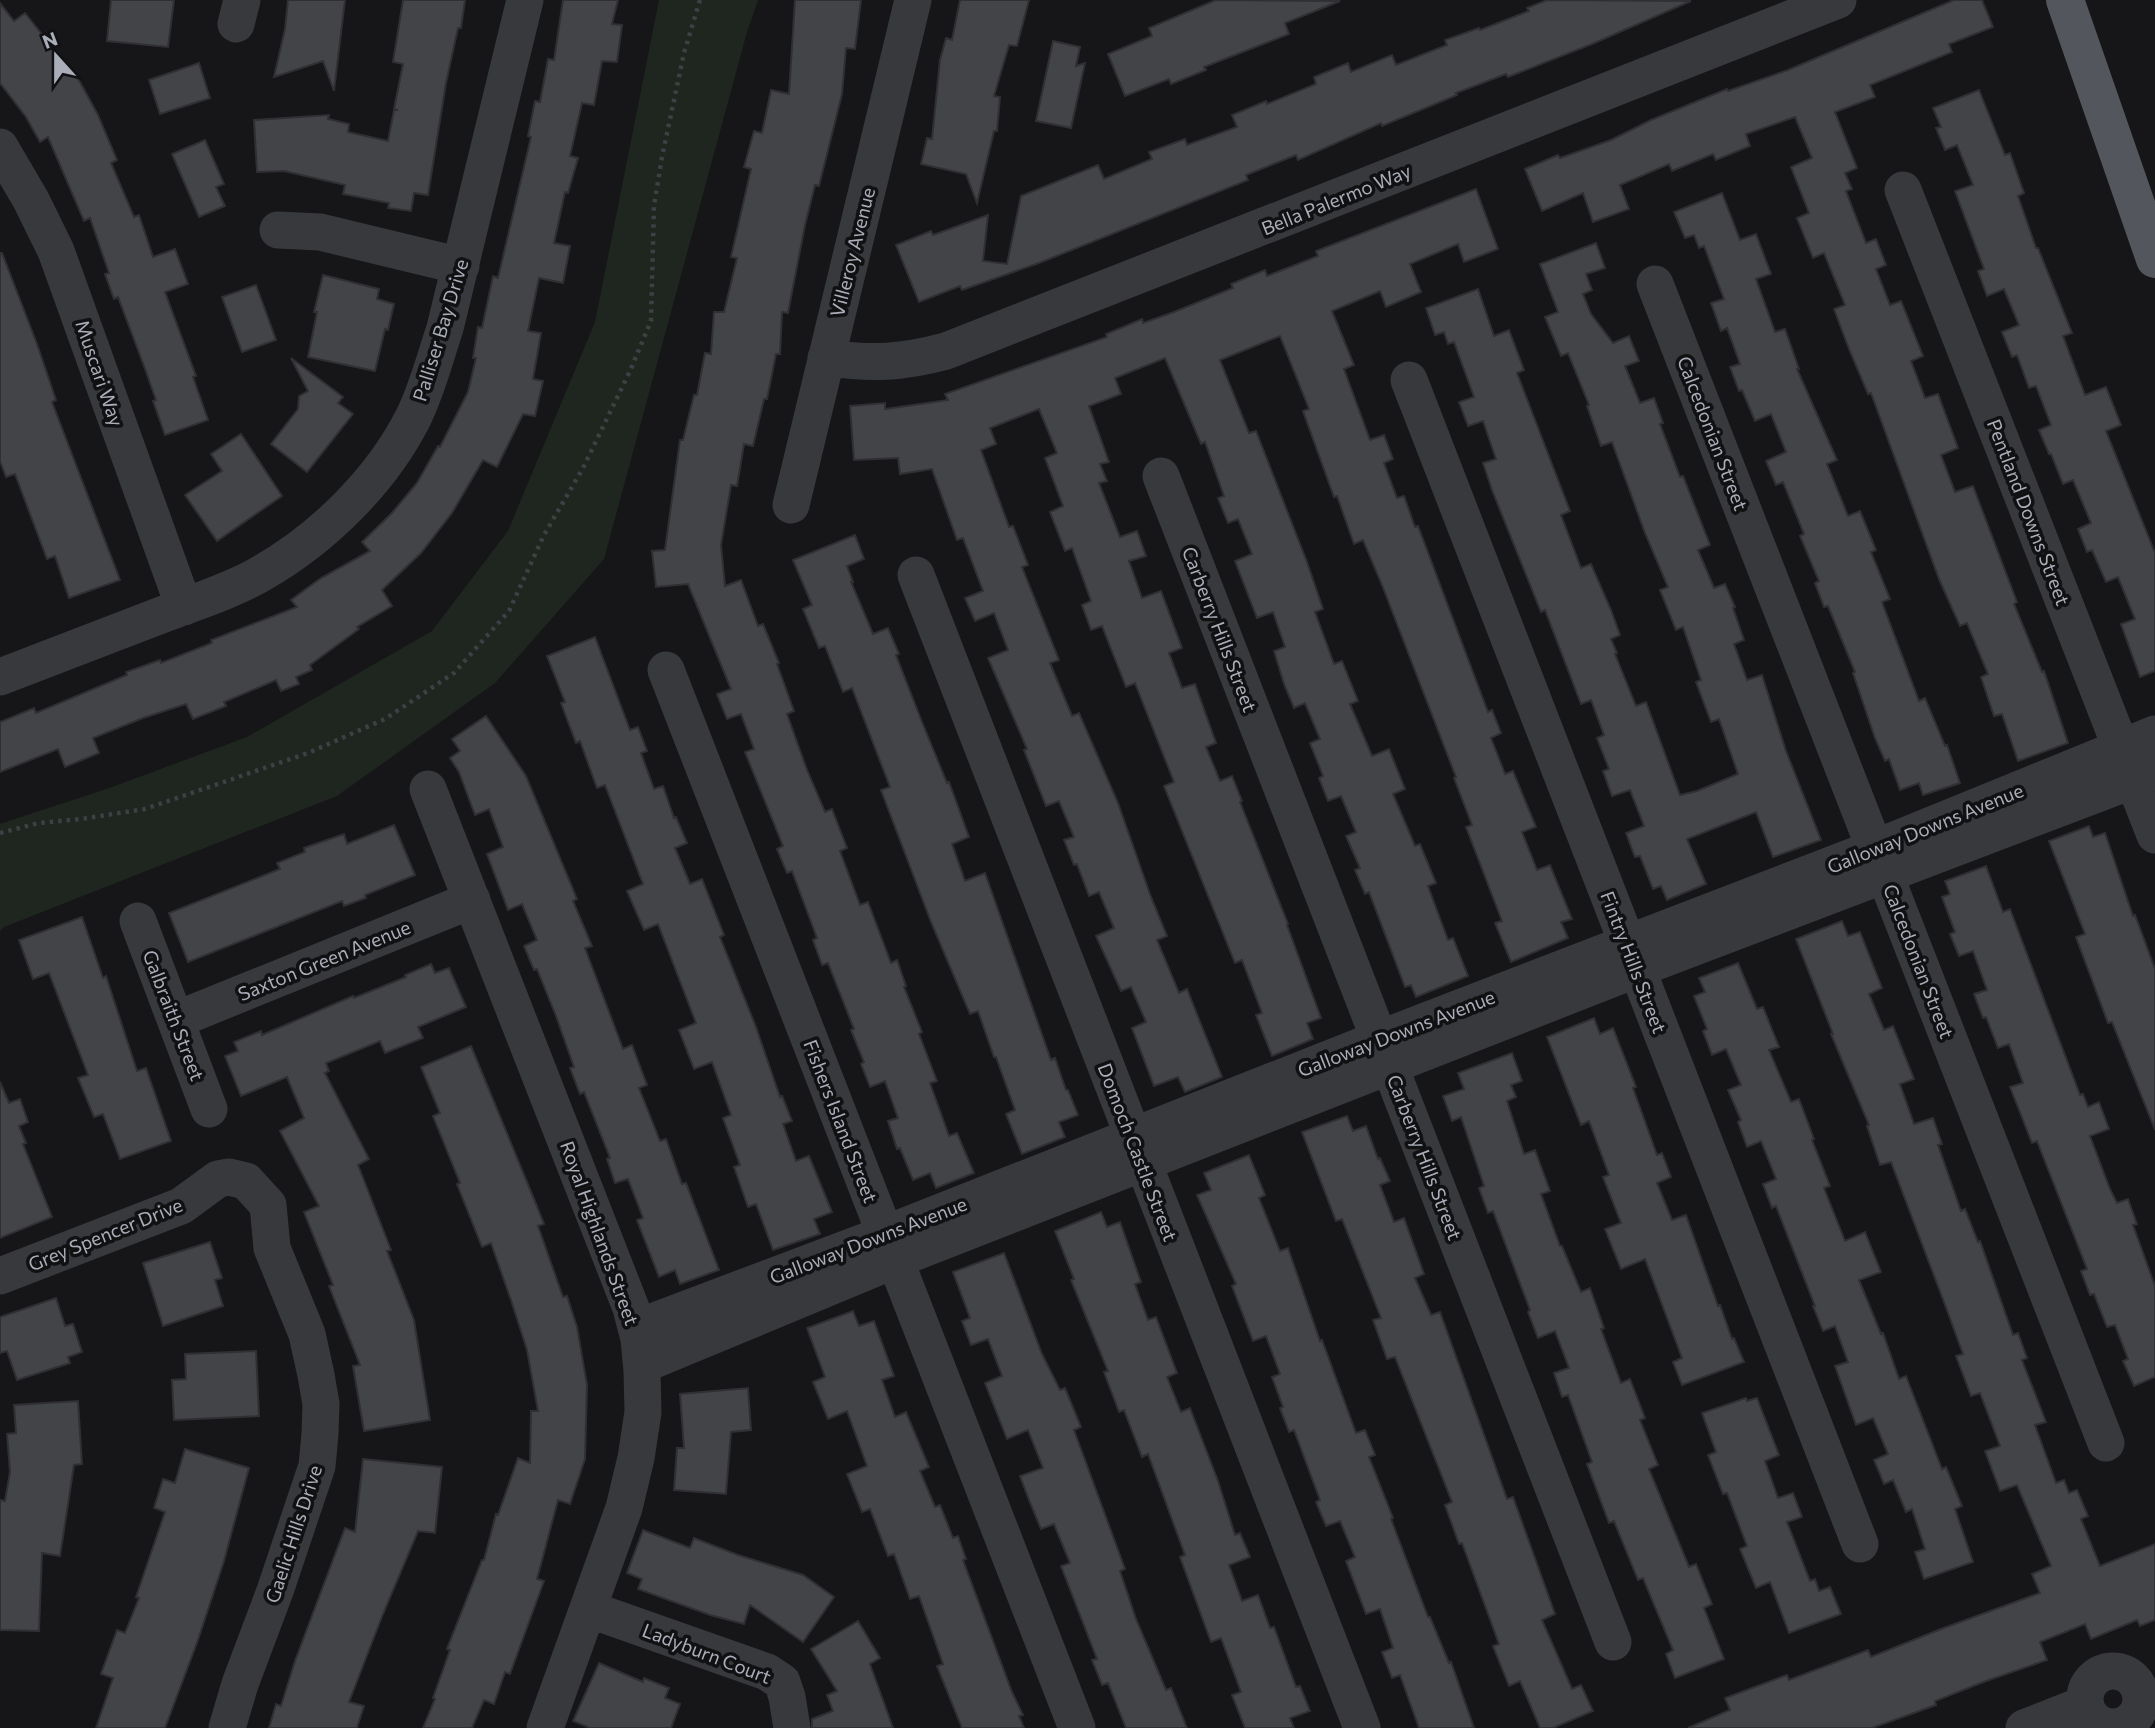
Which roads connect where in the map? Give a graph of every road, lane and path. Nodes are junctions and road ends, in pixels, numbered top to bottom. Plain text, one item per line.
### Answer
1 (525, 0) edge
2 (700, 0) edge
3 (914, 0) edge
4 (1838, 0) edge
5 (2065, 0) edge
6 (0, 148) edge
7 (1903, 190) dead end
8 (278, 230) dead end
9 (2155, 259) edge
10 (461, 266) junction
11 (1656, 284) dead end
12 (827, 358) junction
13 (1409, 380) dead end
14 (1161, 477) dead end
15 (791, 505) dead end
16 (916, 575) dead end
17 (184, 607) junction
18 (666, 670) dead end
19 (0, 677) edge
20 (2155, 734) edge
21 (2137, 767) edge
22 (428, 789) dead end
23 (0, 833) edge
24 (2155, 835) edge
25 (1880, 861) junction
26 (472, 900) junction
27 (138, 921) dead end
28 (1632, 956) junction
29 (176, 1020) junction
30 (1384, 1053) junction
31 (209, 1109) dead end
32 (1137, 1151) junction
33 (246, 1181) joint
34 (890, 1247) junction
35 (0, 1276) edge
36 (636, 1328) junction
37 (642, 1365) junction
38 (2106, 1443) dead end
39 (1860, 1544) dead end
40 (588, 1609) junction
41 (1613, 1642) dead end
42 (2146, 1678) edge
43 (2085, 1704) junction
44 (2127, 1726) edge
45 (227, 1728) edge
46 (545, 1728) edge
47 (792, 1728) edge
48 (1077, 1728) edge
49 (1362, 1728) edge
50 (2024, 1728) edge

1 - 10 street, Palliser Bay Drive
2 - 23 path
3 - 12 street, Villeroy Avenue
4 - 12 street, Bella Palermo Way
5 - 9 main road
6 - 17 street, Muscari Way
7 - 21 street, Pentland Downs Street
8 - 10 street
10 - 17 street, Palliser Bay Drive
11 - 25 street, Calcedonian Street
12 - 15 street, Villeroy Avenue
13 - 28 street, Fintry Hills Street
14 - 30 street, Carberry Hills Street
16 - 32 street, Domoch Castle Street
17 - 19 street, Palliser Bay Drive
18 - 34 street, Fishers Island Street
20 - 21 street, Galloway Downs Avenue
21 - 24 street, Pentland Downs Street
21 - 25 street, Galloway Downs Avenue
22 - 26 street, Royal Highlands Street
25 - 28 street, Galloway Downs Avenue
25 - 38 street, Calcedonian Street
26 - 29 street, Saxton Green Avenue
26 - 36 street, Royal Highlands Street
27 - 29 street, Galbraith Street
28 - 30 street, Galloway Downs Avenue
28 - 39 street, Fintry Hills Street
29 - 31 street, Galbraith Street
30 - 32 street, Galloway Downs Avenue
30 - 41 street, Carberry Hills Street
32 - 34 street, Galloway Downs Avenue
32 - 49 street, Domoch Castle Street
33 - 35 street, Grey Spencer Drive
33 - 45 street, Gaelic Hills Drive
34 - 36 street, Galloway Downs Avenue
34 - 37 street, Galloway Downs Avenue
34 - 48 street, Fishers Island Street
36 - 37 street, Royal Highlands Street
37 - 40 street, Royal Highlands Street
40 - 46 street, Royal Highlands Street
40 - 47 street, Ladyburn Court
42 - 43 street
42 - 44 street
43 - 44 street
43 - 50 street

